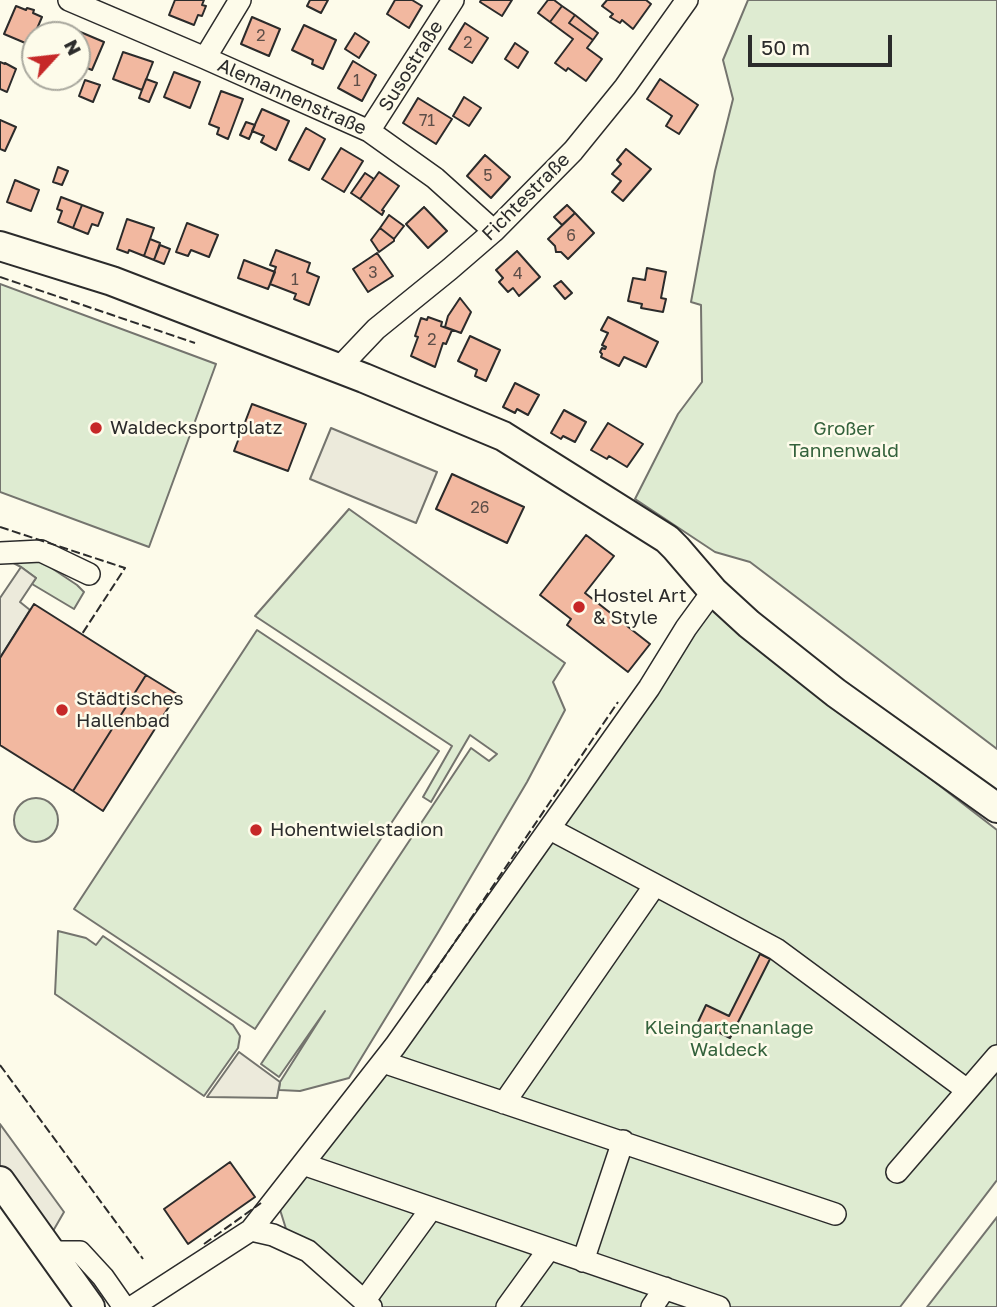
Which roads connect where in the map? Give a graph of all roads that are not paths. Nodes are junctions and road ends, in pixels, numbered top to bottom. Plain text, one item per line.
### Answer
1 (69, 0) edge
2 (240, 0) edge
3 (453, 0) edge
4 (687, 0) edge
5 (205, 58) junction
6 (369, 131) junction
7 (494, 231) junction
8 (0, 246) edge
9 (338, 369) junction
10 (0, 552) edge
11 (89, 573) dead end
12 (713, 591) junction
13 (997, 808) edge
14 (550, 829) junction
15 (655, 886) junction
16 (997, 1056) edge
17 (383, 1062) junction
18 (967, 1090) junction
19 (504, 1103) junction
20 (623, 1142) junction
21 (303, 1164) junction
22 (897, 1172) dead end
23 (0, 1181) edge
24 (431, 1209) junction
25 (835, 1214) dead end
26 (251, 1230) junction
27 (548, 1249) junction
28 (50, 1252) junction
29 (583, 1261) junction
30 (665, 1288) junction
31 (370, 1300) edge
32 (90, 1307) edge
33 (124, 1307) edge
34 (132, 1307) edge
35 (507, 1307) edge
36 (652, 1307) edge
37 (719, 1307) edge

1 - 5 street, Alemannenstraße
2 - 5 street
3 - 6 street, Susostraße
4 - 7 street, Fichtestraße
5 - 6 street, Alemannenstraße
6 - 7 street, Alemannenstraße
7 - 9 street, Fichtestraße
8 - 9 main road
9 - 12 main road
10 - 11 street
12 - 13 main road
12 - 14 street
14 - 15 street
14 - 17 street
15 - 18 street
15 - 19 street
16 - 18 street
17 - 19 street
17 - 21 street
18 - 22 street
19 - 20 street
20 - 25 street
20 - 29 street
21 - 24 street
21 - 26 street
23 - 28 main road
24 - 27 street
24 - 31 street
26 - 31 street
26 - 34 street
27 - 29 street
27 - 35 street
28 - 32 main road
28 - 33 street
29 - 30 street
30 - 36 street
30 - 37 street

